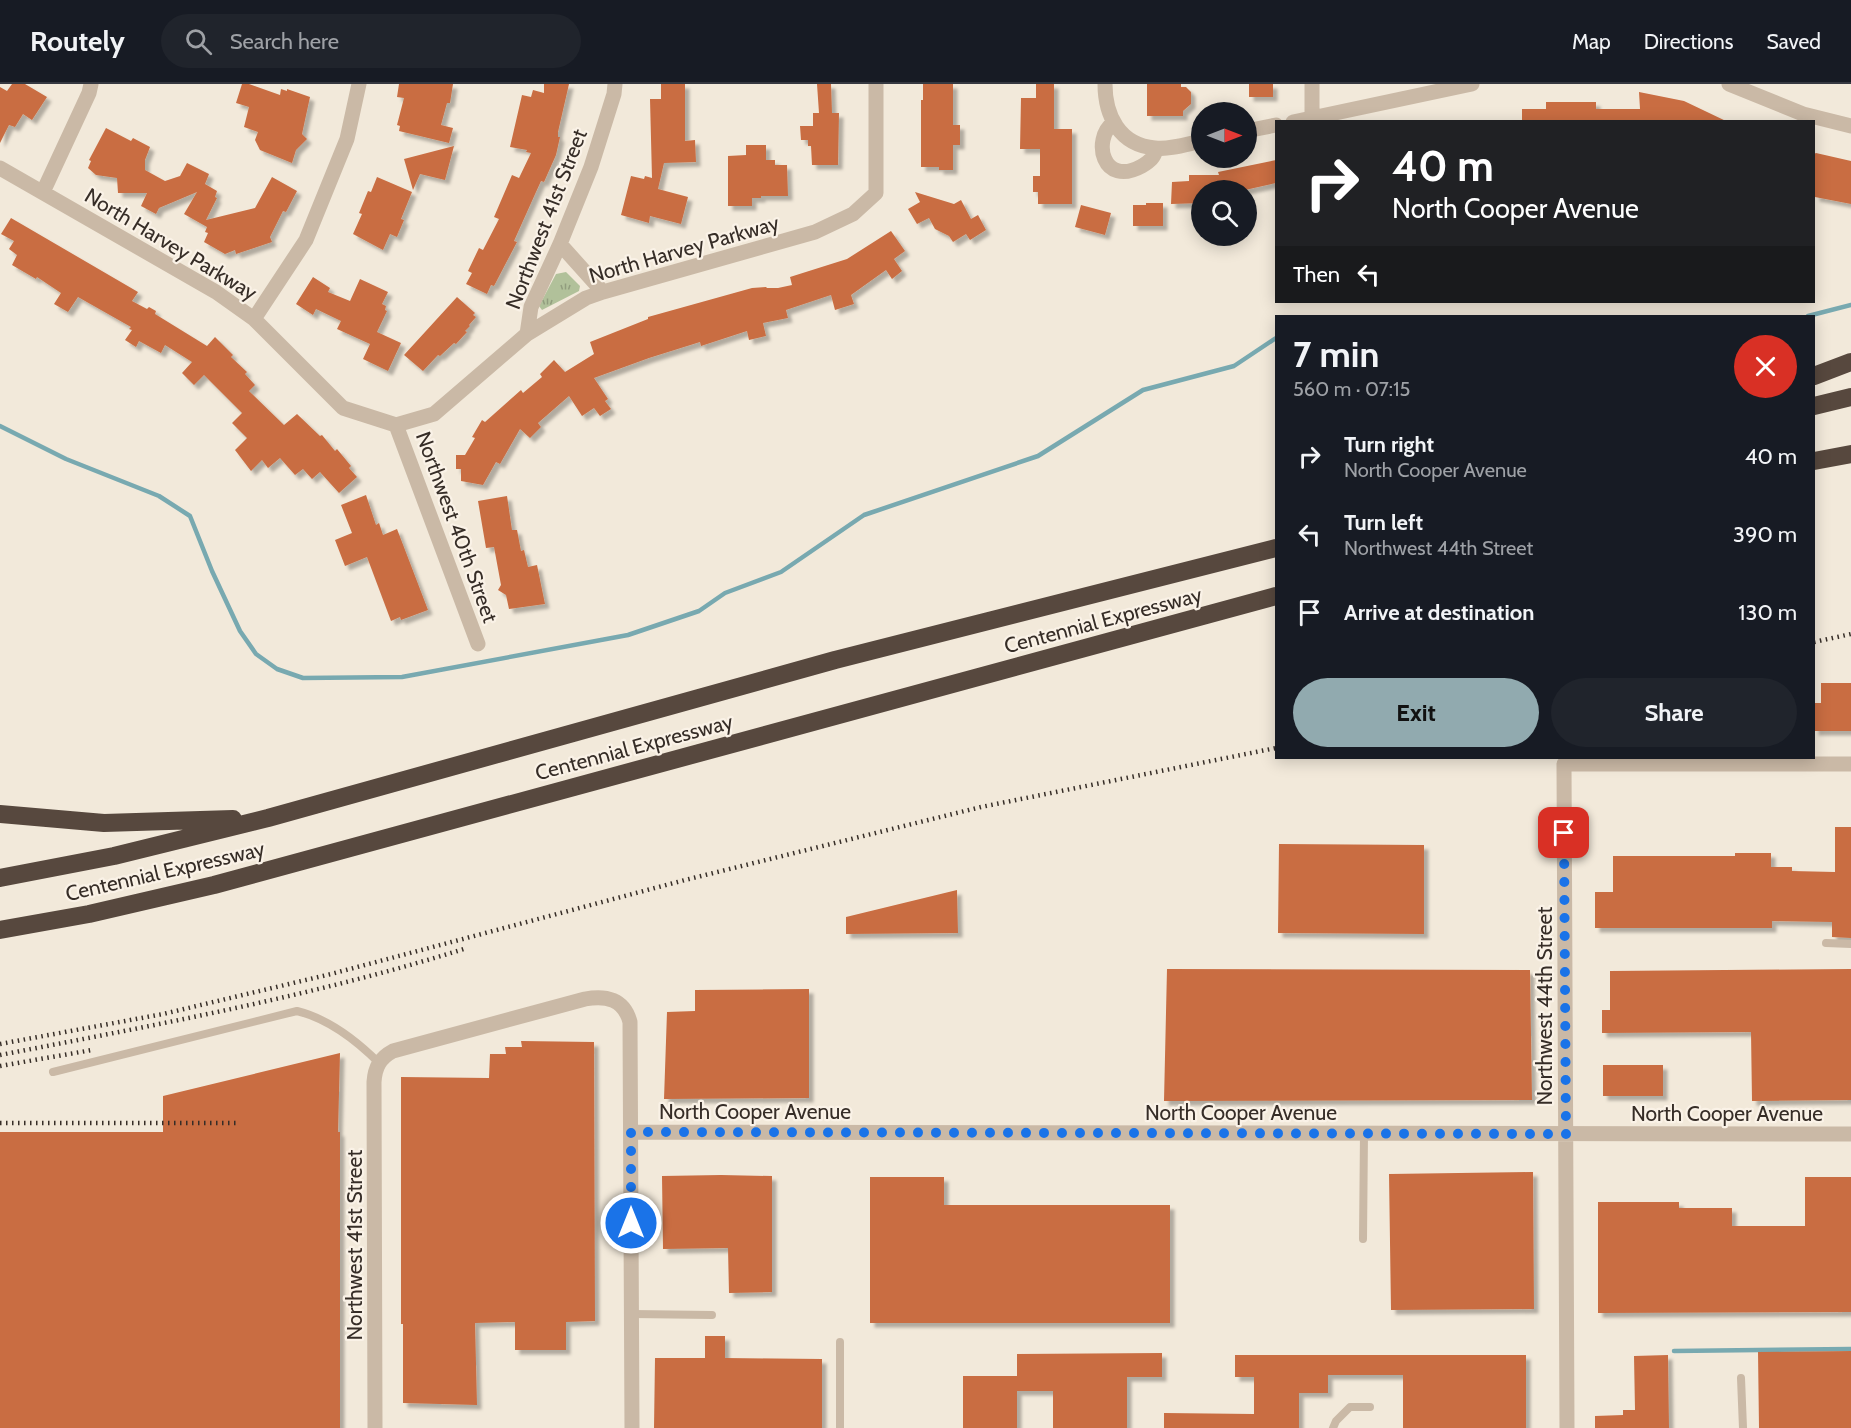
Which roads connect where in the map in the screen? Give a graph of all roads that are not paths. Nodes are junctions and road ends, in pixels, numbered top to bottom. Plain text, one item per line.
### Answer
1 (91, 84) edge
2 (359, 84) edge
3 (615, 84) edge
4 (876, 84) edge
5 (1312, 84) edge
6 (1472, 84) edge
7 (1729, 84) edge
8 (1105, 91) edge
9 (1312, 117) junction
10 (1301, 120) edge
11 (1113, 123) junction
12 (1275, 125) edge
13 (1851, 126) edge
14 (1257, 129) edge
15 (1191, 143) edge
16 (1156, 148) junction
17 (0, 168) edge
18 (43, 192) junction
19 (560, 244) junction
20 (603, 292) junction
21 (254, 319) junction
22 (527, 334) junction
23 (1851, 362) edge
24 (1815, 376) edge
25 (1851, 398) edge
26 (1815, 406) edge
27 (396, 425) junction
28 (1851, 454) edge
29 (1815, 461) edge
30 (1275, 548) edge
31 (1275, 596) edge
32 (478, 644) dead end
33 (1851, 764) edge
34 (0, 814) edge
35 (268, 818) junction
36 (0, 878) edge
37 (0, 930) edge
38 (1826, 943) dead end
39 (1851, 944) edge
40 (379, 1063) junction
41 (53, 1072) dead end
42 (631, 1132) junction
43 (1364, 1133) junction
44 (1566, 1134) junction
45 (1851, 1134) edge
46 (1363, 1239) dead end
47 (632, 1314) junction
48 (712, 1315) dead end
49 (840, 1342) dead end
50 (1741, 1378) dead end
51 (1370, 1407) dead end
52 (375, 1428) edge
53 (633, 1428) edge
54 (840, 1428) edge
55 (1333, 1428) edge
56 (1567, 1428) edge
57 (1743, 1428) edge

1 - 18 street
2 - 21 street
3 - 19 street, Northwest 41st Street
4 - 20 street, North Harvey Parkway
5 - 9 street
6 - 9 street
7 - 13 street
8 - 11 street
9 - 10 street
11 - 16 street
11 - 16 street
12 - 14 street
15 - 16 street
17 - 18 street, North Harvey Parkway
18 - 21 street, North Harvey Parkway
19 - 20 street
19 - 22 street, Northwest 41st Street
20 - 22 street, North Harvey Parkway
21 - 27 street, North Harvey Parkway
22 - 27 street, North Harvey Parkway
23 - 24 highway
25 - 26 highway
27 - 32 street, Northwest 40th Street
28 - 29 highway
30 - 35 highway, Centennial Expressway
31 - 37 highway, Centennial Expressway
33 - 44 street, Northwest 44th Street
34 - 35 highway
35 - 36 highway, Centennial Expressway
38 - 39 lane
40 - 41 lane
40 - 42 street
40 - 52 street, Northwest 41st Street
42 - 43 street, North Cooper Avenue
42 - 47 street
43 - 44 street, North Cooper Avenue
43 - 46 lane
44 - 45 street, North Cooper Avenue
44 - 56 street, Northwest 44th Street
47 - 48 lane
47 - 53 street
49 - 54 lane
50 - 57 lane
51 - 55 lane

